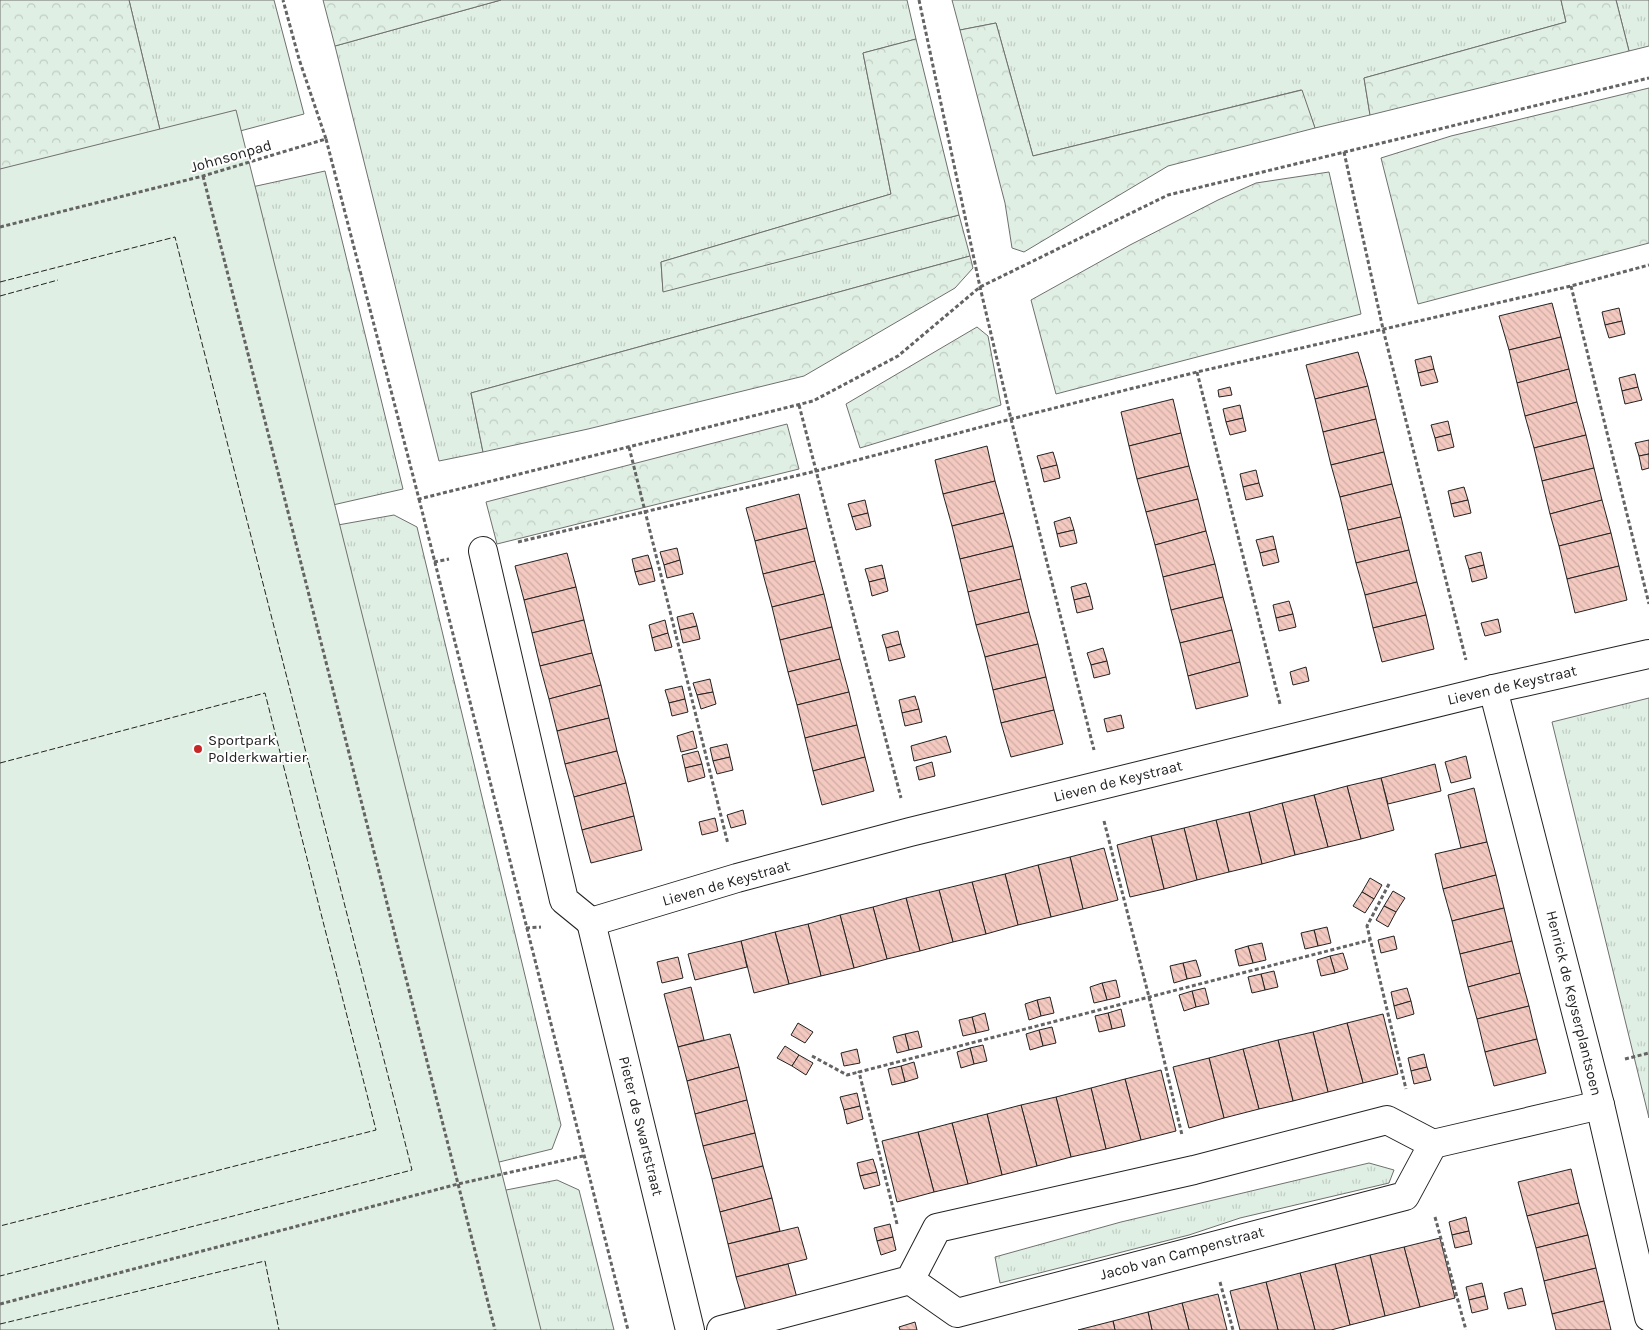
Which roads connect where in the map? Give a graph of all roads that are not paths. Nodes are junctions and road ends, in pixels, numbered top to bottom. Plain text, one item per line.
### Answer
1 (483, 551) road end
2 (1649, 654) edge
3 (1484, 691) junction
4 (591, 922) junction
5 (1600, 1104) junction
6 (1433, 1144) junction
7 (910, 1280) junction
8 (1649, 1317) edge
9 (690, 1330) edge
10 (721, 1330) edge

1 - 4 street
2 - 3 street, Lieven de Keystraat
3 - 4 street, Lieven de Keystraat
3 - 5 street, Henrick de Keyserplantsoen
4 - 9 street, Pieter de Swartstraat
5 - 6 street
5 - 8 street, Henrick de Keyserplantsoen
6 - 7 street
6 - 7 street, Jacob van Campenstraat
7 - 10 street

